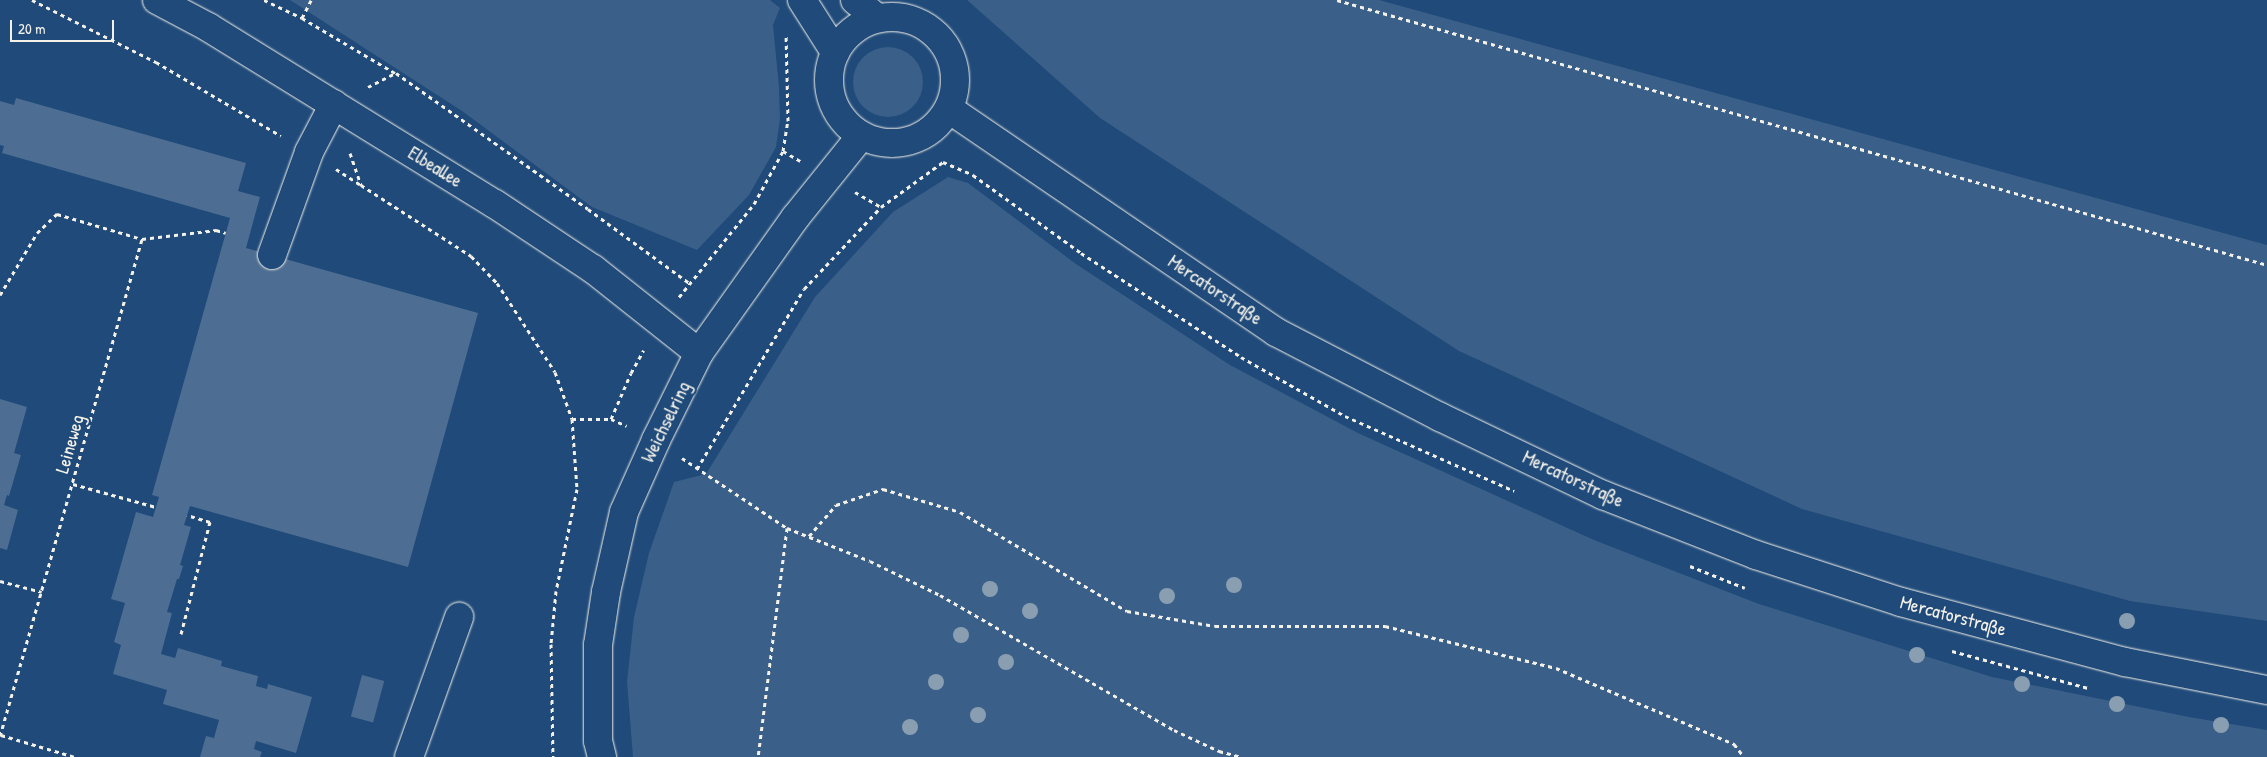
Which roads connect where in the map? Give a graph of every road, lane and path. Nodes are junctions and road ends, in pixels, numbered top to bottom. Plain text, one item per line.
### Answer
1 (32, 0) edge
2 (157, 0) edge
3 (264, 0) edge
4 (311, 0) edge
5 (855, 0) edge
6 (1337, 0) edge
7 (802, 1) edge
8 (302, 18) junction
9 (877, 18) junction
10 (836, 52) junction
11 (396, 73) junction
12 (334, 104) junction
13 (949, 109) junction
14 (861, 136) junction
15 (349, 149) dead end
16 (309, 152) junction
17 (943, 162) dead end
18 (226, 232) dead end
19 (142, 240) junction
20 (272, 255) dead end
21 (2267, 265) edge
22 (0, 295) edge
23 (699, 353) junction
24 (572, 419) junction
25 (611, 419) dead end
26 (73, 484) junction
27 (156, 507) dead end
28 (187, 516) dead end
29 (788, 528) junction
30 (809, 536) junction
31 (0, 581) edge
32 (42, 592) junction
33 (459, 617) dead end
34 (181, 634) dead end
35 (2267, 690) edge
36 (0, 736) edge
37 (76, 757) edge
38 (410, 757) edge
39 (553, 757) edge
40 (602, 757) edge
41 (758, 757) edge
42 (1242, 757) edge
43 (1744, 757) edge

1 - 16 path
2 - 12 main road, Elbeallee
3 - 8 path
4 - 8 path
5 - 9 main road
6 - 21 path
7 - 10 main road
7 - 11 path
8 - 11 path
9 - 10 main road
9 - 13 main road
10 - 14 main road
11 - 12 path
12 - 16 main road
12 - 23 main road, Elbeallee
13 - 14 main road
13 - 35 main road, Mercatorstraße
14 - 23 main road, Weichselring
15 - 24 path
16 - 20 main road
17 - 29 path
18 - 19 path
19 - 22 path
19 - 26 path, Leineweg
23 - 40 main road, Weichselring
24 - 25 path
24 - 39 path
26 - 27 path
26 - 32 path, Leineweg
28 - 34 path
29 - 30 path
29 - 41 path
30 - 42 path
30 - 43 path
31 - 32 path
32 - 36 path, Leineweg
33 - 38 main road
36 - 37 path

